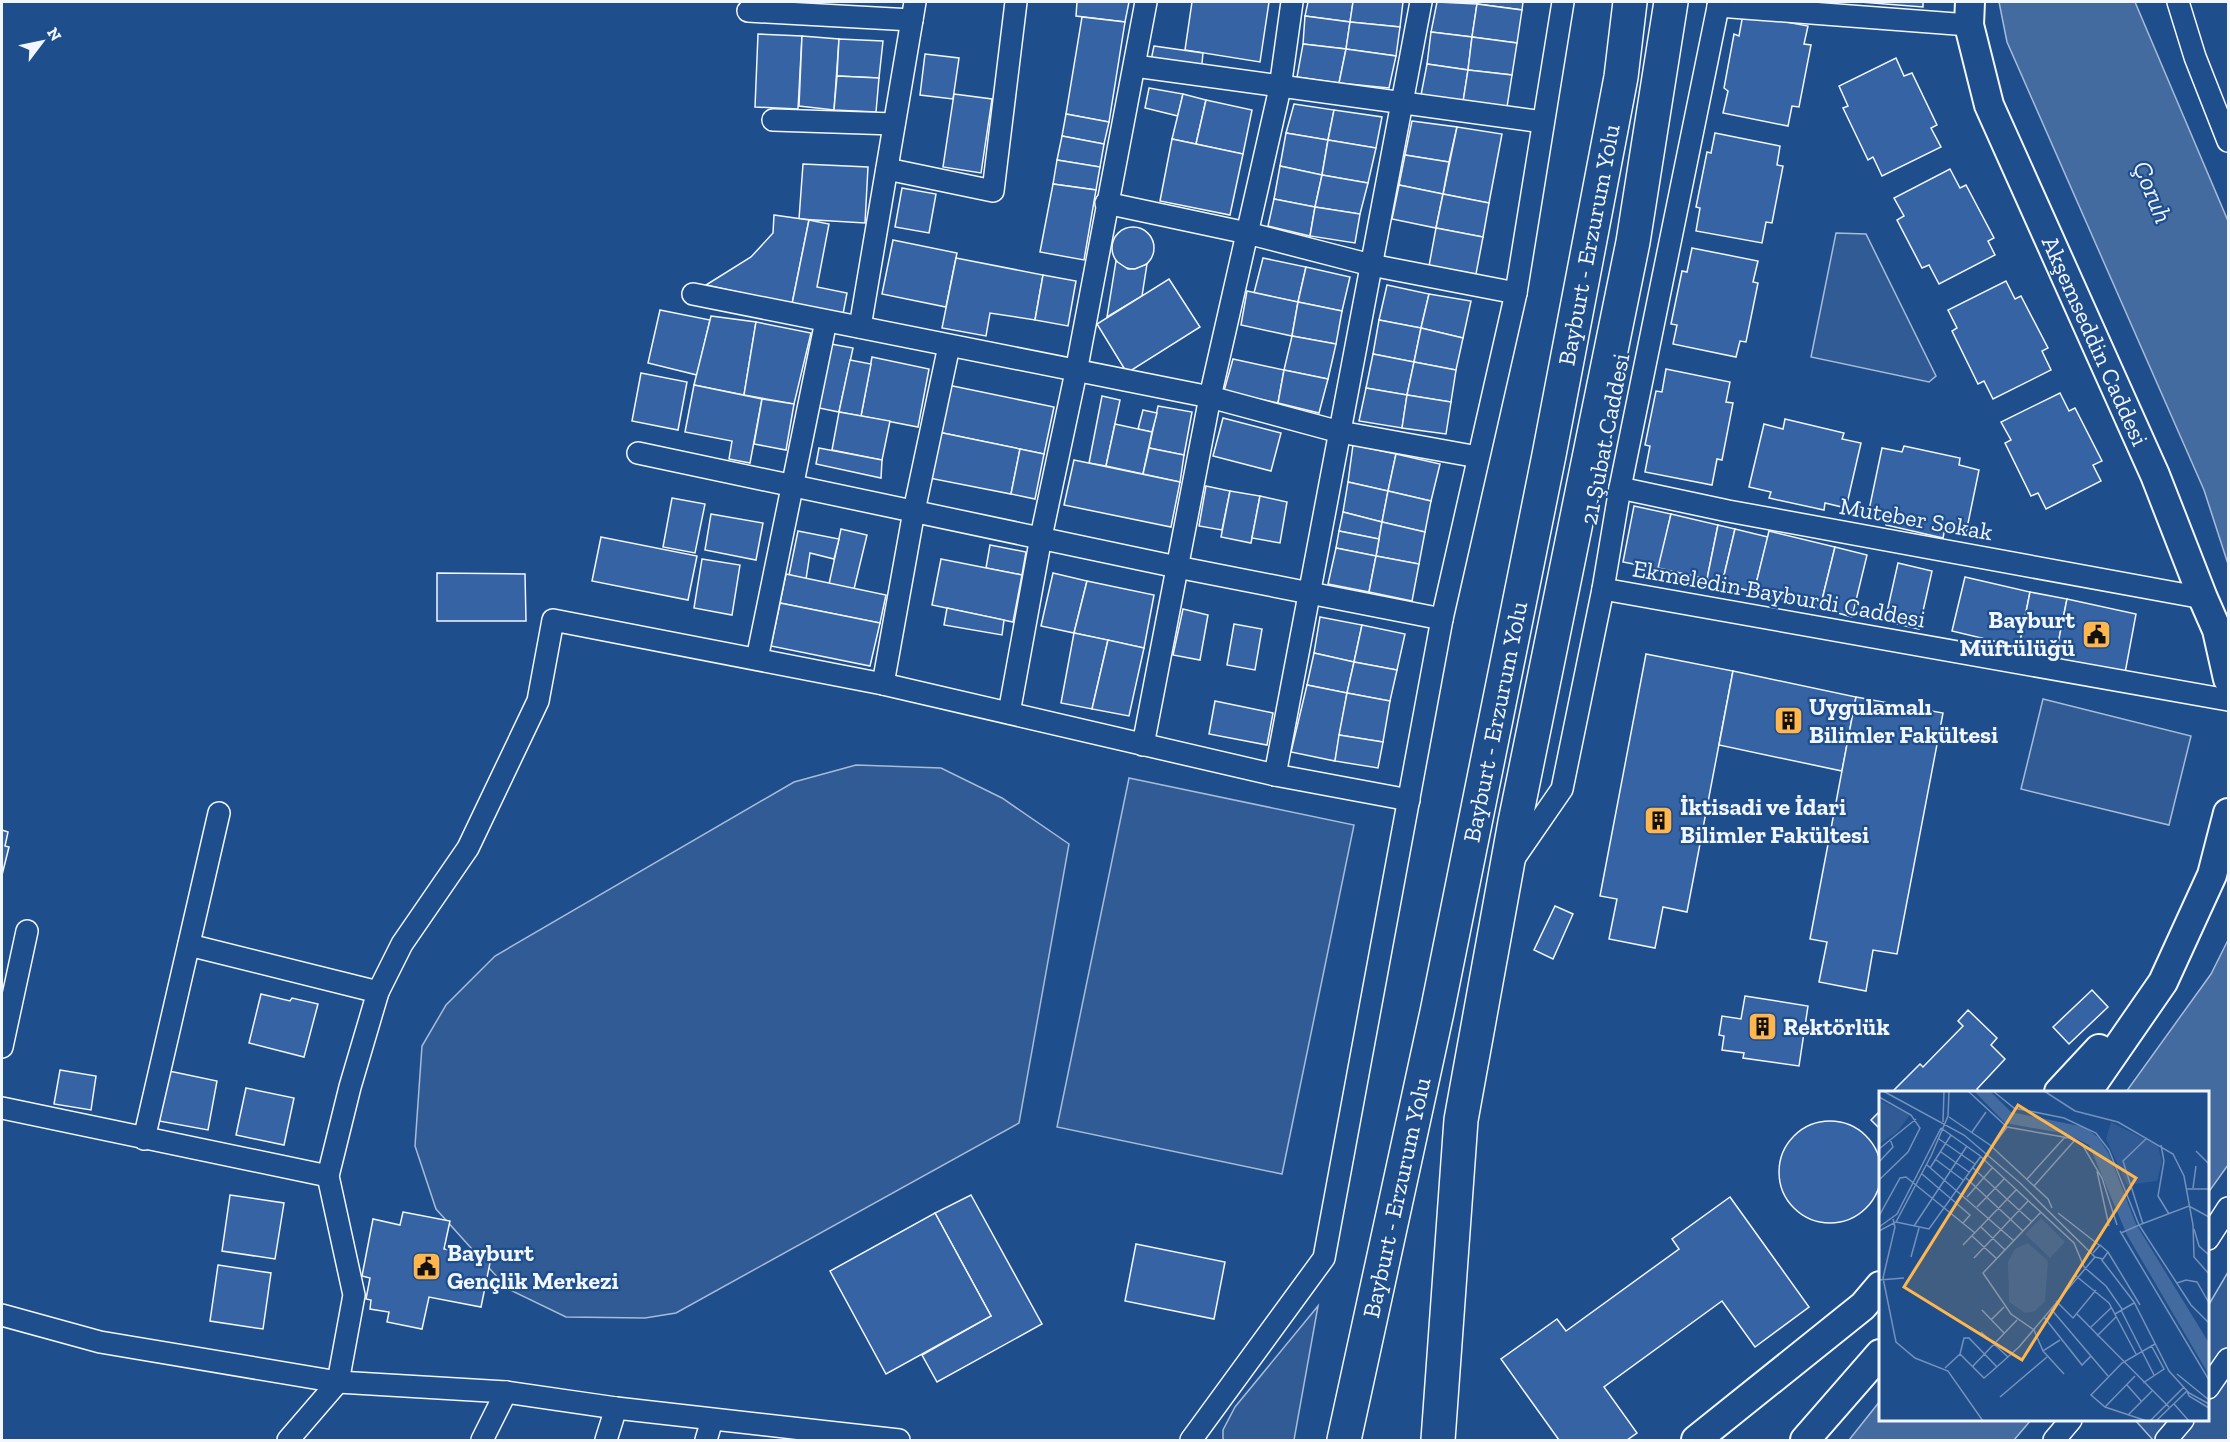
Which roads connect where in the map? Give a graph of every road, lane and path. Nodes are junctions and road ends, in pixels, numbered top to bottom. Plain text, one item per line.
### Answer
1 (1016, 2) edge
2 (1146, 2) edge
3 (1292, 2) edge
4 (1421, 2) edge
5 (1563, 2) edge
6 (1630, 2) edge
7 (1671, 2) edge
8 (2178, 2) edge
9 (1718, 4) edge
10 (748, 11) dead end
11 (914, 11) edge
12 (1969, 13) edge
13 (1135, 66) junction
14 (1280, 87) junction
15 (1403, 102) junction
16 (773, 120) dead end
17 (1543, 122) junction
18 (894, 124) junction
19 (2229, 141) edge
20 (887, 169) junction
21 (1106, 203) junction
22 (1247, 232) junction
23 (1371, 265) junction
24 (1515, 293) junction
25 (693, 294) dead end
26 (826, 321) junction
27 (860, 327) junction
28 (949, 346) junction
29 (1076, 372) junction
30 (1210, 397) junction
31 (1340, 432) junction
32 (638, 453) dead end
33 (1478, 458) junction
34 (794, 485) junction
35 (1620, 488) junction
36 (914, 511) junction
37 (1041, 537) junction
38 (1177, 567) junction
39 (1604, 589) junction
40 (1310, 594) junction
41 (2203, 598) junction
42 (1442, 619) junction
43 (757, 659) junction
44 (2229, 679) edge
45 (883, 684) junction
46 (2229, 700) edge
47 (1010, 713) junction
48 (1143, 745) junction
49 (1275, 775) junction
50 (1409, 800) junction
51 (219, 813) dead end
52 (2229, 813) edge
53 (1506, 870) junction
54 (27, 931) dead end
55 (189, 945) junction
56 (2163, 982) junction
57 (378, 992) junction
58 (2, 1047) edge
59 (2060, 1091) edge
60 (2088, 1091) edge
61 (2, 1108) edge
62 (144, 1139) junction
63 (328, 1176) junction
64 (2229, 1208) edge
65 (2209, 1238) edge
66 (1879, 1288) edge
67 (2, 1315) edge
68 (1879, 1356) edge
69 (2229, 1359) edge
70 (338, 1382) junction
71 (2209, 1387) edge
72 (506, 1392) junction
73 (616, 1408) junction
74 (712, 1420) junction
75 (2068, 1421) edge
76 (2181, 1421) edge
77 (288, 1440) edge
78 (482, 1440) edge
79 (606, 1440) edge
80 (706, 1440) edge
81 (899, 1440) edge
82 (1191, 1440) edge
83 (1344, 1440) edge
84 (1438, 1440) edge
85 (1696, 1440) edge
86 (1805, 1440) edge
87 (2054, 1440) edge
88 (2166, 1440) edge

1 - 20 street
2 - 13 street
3 - 14 street
4 - 15 street
5 - 17 street
6 - 83 highway, Bayburt - Erzurum Yolu
7 - 53 highway, Bayburt - Erzurum Yolu
8 - 19 street
9 - 12 street
9 - 35 street, 21 Şubat Caddesi
10 - 11 street
11 - 18 street
12 - 41 street, Akşemseddin Caddesi
13 - 14 street
13 - 21 street
14 - 15 street
14 - 22 street
15 - 17 street
15 - 23 street
16 - 18 street
17 - 24 street
18 - 20 street
20 - 27 street
21 - 22 street
21 - 29 street
22 - 23 street
22 - 30 street
23 - 24 street
23 - 31 street
24 - 33 street
25 - 26 street
26 - 27 street
26 - 34 street
27 - 28 street
28 - 29 street
28 - 36 street
29 - 30 street
29 - 37 street
30 - 31 street
30 - 38 street
31 - 33 street
31 - 40 street
32 - 34 street
33 - 42 street
34 - 36 street
34 - 43 street
35 - 39 street, 21 Şubat Caddesi
35 - 41 street, Muteber Sokak
36 - 37 street
36 - 45 street
37 - 38 street
37 - 47 street
38 - 40 street
38 - 48 street
39 - 46 street, Ekmeledin Bayburdi Caddesi
39 - 53 street, 21 Şubat Caddesi
40 - 42 street
40 - 49 street
41 - 44 street, Akşemseddin Caddesi
42 - 50 street
43 - 45 street
43 - 57 street
45 - 47 street
47 - 48 street
48 - 49 street
49 - 50 street
50 - 82 street
51 - 55 street
52 - 56 street
53 - 84 highway, Bayburt - Erzurum Yolu
54 - 58 street
55 - 57 street
55 - 62 street
56 - 59 street
56 - 60 street
57 - 63 street
61 - 62 street
62 - 63 street
63 - 70 street
64 - 65 street
66 - 85 street
67 - 70 street
68 - 86 street
69 - 71 street
70 - 72 street
70 - 77 street
72 - 73 street
72 - 78 street
73 - 74 street
73 - 79 street
74 - 80 street
74 - 81 street
75 - 87 street
76 - 88 street

